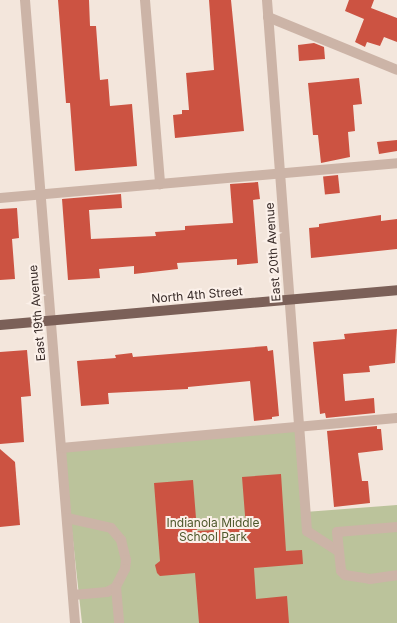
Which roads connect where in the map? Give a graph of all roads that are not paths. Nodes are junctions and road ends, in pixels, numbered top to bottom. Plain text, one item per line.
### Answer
1 (24, 0) edge
2 (145, 0) edge
3 (267, 0) edge
4 (268, 17) junction
5 (397, 70) edge
6 (397, 163) edge
7 (280, 174) junction
8 (160, 184) junction
9 (40, 194) junction
10 (0, 198) edge
11 (397, 290) edge
12 (290, 300) junction
13 (50, 321) junction
14 (0, 325) edge
15 (397, 418) edge
16 (298, 428) junction
17 (61, 448) junction
18 (66, 518) junction
19 (397, 527) edge
20 (338, 551) junction
21 (397, 575) edge
22 (116, 587) junction
23 (73, 595) junction
24 (75, 623) edge
25 (120, 623) edge

1 - 9 street, East 19th Avenue
2 - 8 street
3 - 4 street, East 20th Avenue
4 - 5 street
4 - 7 street, East 20th Avenue
6 - 7 street
7 - 8 street
7 - 12 street, East 20th Avenue
8 - 9 street
9 - 10 street
9 - 13 street, East 19th Avenue
11 - 12 main road, North 4th Street
12 - 13 main road, North 4th Street
12 - 16 street, East 20th Avenue
13 - 14 main road, North 4th Street
13 - 17 street, East 19th Avenue
15 - 16 street
16 - 17 street
16 - 20 street, East 20th Avenue
17 - 18 street, East 19th Avenue
18 - 22 street
18 - 23 street, East 19th Avenue
19 - 20 street
20 - 21 street
22 - 23 street
22 - 25 street
23 - 24 street, East 19th Avenue

